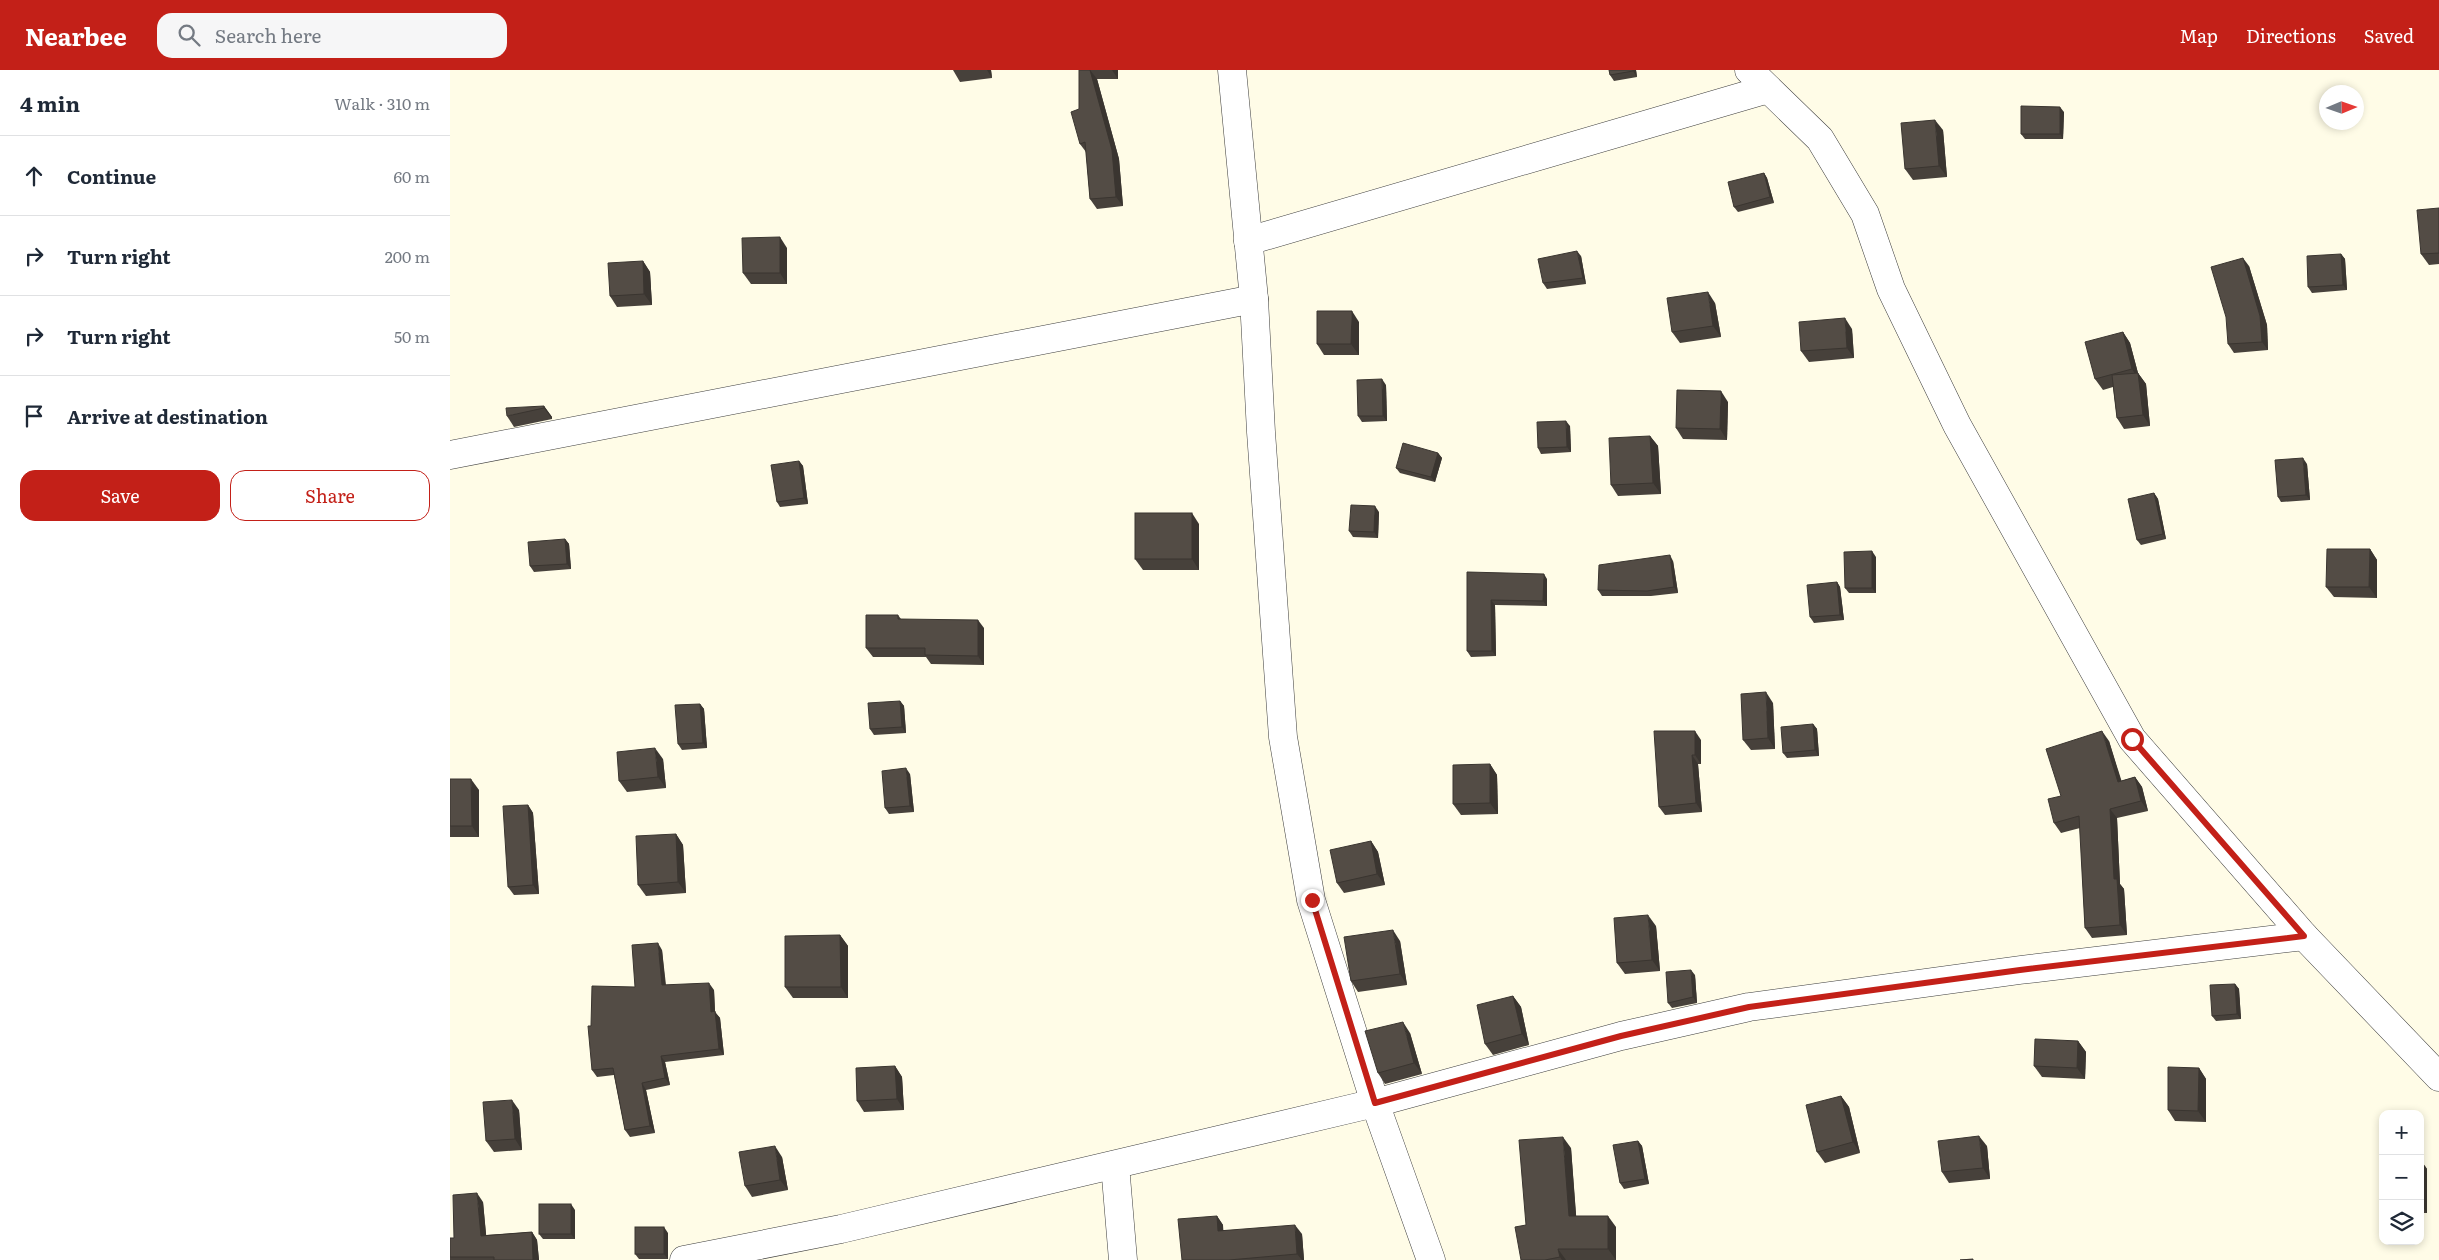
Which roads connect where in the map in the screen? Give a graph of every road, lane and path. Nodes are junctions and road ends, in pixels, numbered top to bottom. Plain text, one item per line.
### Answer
1 (1232, 70) edge
2 (1748, 70) edge
3 (1768, 89) junction
4 (1248, 241) junction
5 (1254, 299) junction
6 (450, 455) edge
7 (2304, 936) junction
8 (2439, 1077) edge
9 (1375, 1103) junction
10 (1116, 1165) junction
11 (684, 1260) edge
12 (1124, 1260) edge
13 (1431, 1260) edge

1 - 4 street
2 - 3 street
3 - 4 street
3 - 7 street
4 - 5 street
5 - 6 street
5 - 9 street
7 - 8 street
7 - 9 street
9 - 10 street
9 - 13 street
10 - 11 street
10 - 12 street

